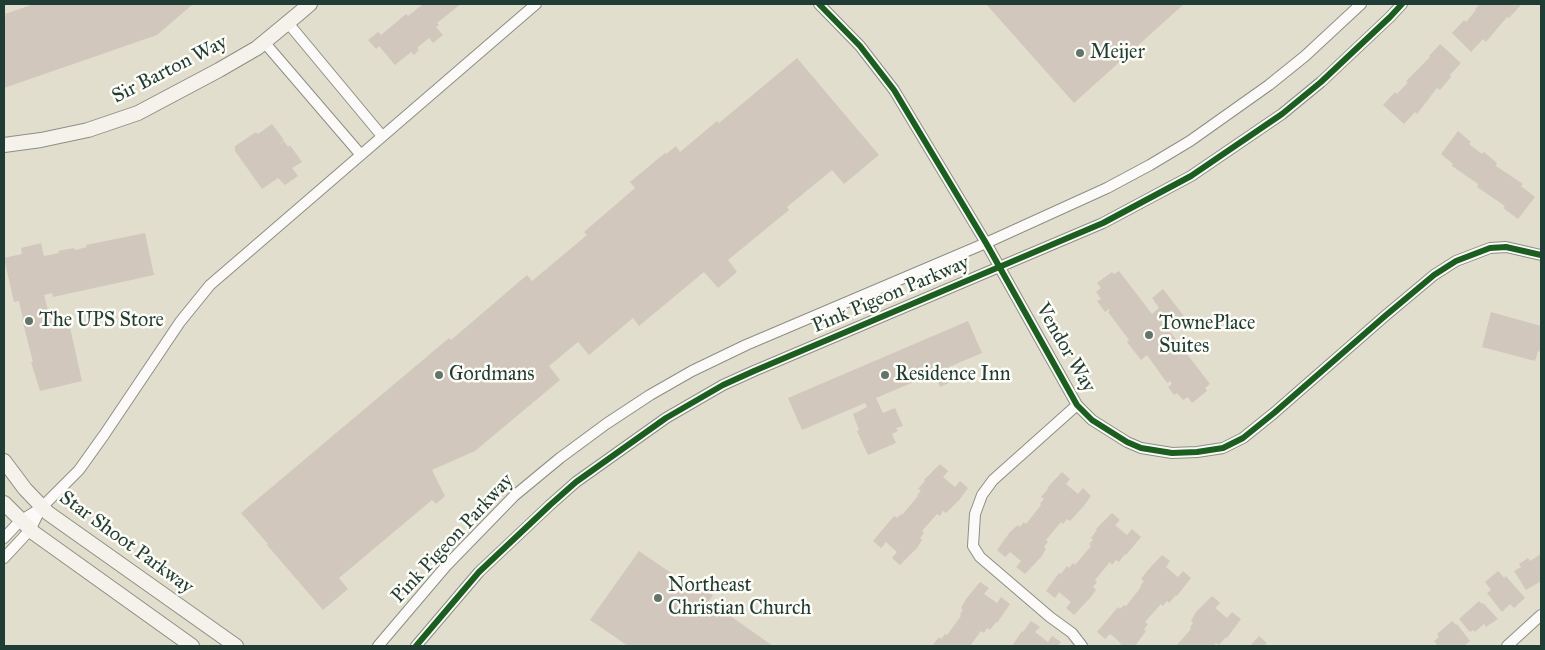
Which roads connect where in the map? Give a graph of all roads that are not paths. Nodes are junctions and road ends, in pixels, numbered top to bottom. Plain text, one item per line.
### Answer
1 (310, 4) edge
2 (536, 4) edge
3 (819, 4) edge
4 (1361, 4) edge
5 (1402, 4) edge
6 (288, 23) junction
7 (264, 42) junction
8 (382, 136) junction
9 (4, 145) edge
10 (361, 155) junction
11 (986, 243) junction
12 (1541, 255) edge
13 (1000, 268) junction
14 (1078, 405) junction
15 (4, 461) edge
16 (4, 503) edge
17 (41, 508) junction
18 (25, 525) junction
19 (4, 538) edge
20 (4, 558) edge
21 (1541, 614) edge
22 (192, 646) edge
23 (236, 646) edge
24 (378, 646) edge
25 (416, 646) edge
26 (1082, 646) edge
27 (1507, 646) edge

1 - 6 street, Sir Barton Way
2 - 8 street
3 - 11 street, Vendor Way
4 - 11 street, Pink Pigeon Parkway
5 - 13 street, Pink Pigeon Parkway
6 - 7 street, Sir Barton Way
6 - 8 street
7 - 9 street, Sir Barton Way
7 - 10 street
8 - 10 street
10 - 17 street
11 - 13 street, Vendor Way
11 - 24 street, Pink Pigeon Parkway
12 - 14 street, Vendor Way
13 - 14 street, Vendor Way
13 - 25 street, Pink Pigeon Parkway
14 - 26 street
15 - 17 street, Star Shoot Parkway
16 - 18 street
17 - 18 street
17 - 23 street, Star Shoot Parkway
18 - 19 street
18 - 20 street
18 - 22 street
21 - 27 street

